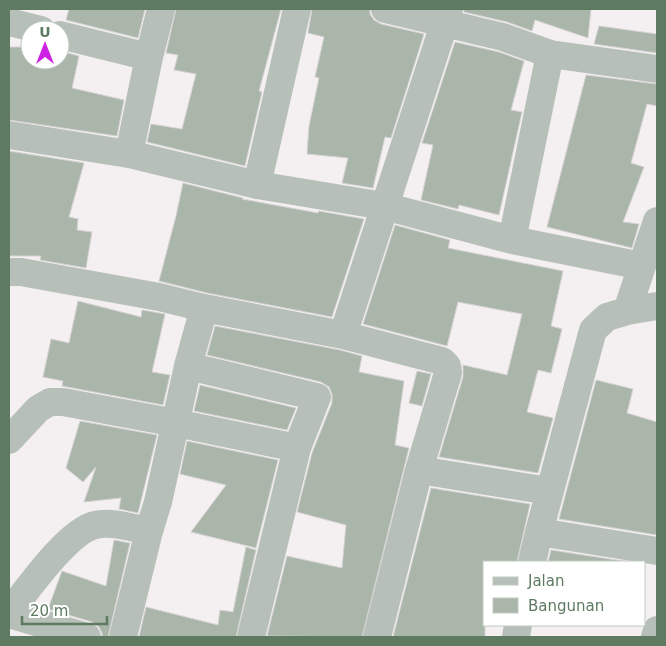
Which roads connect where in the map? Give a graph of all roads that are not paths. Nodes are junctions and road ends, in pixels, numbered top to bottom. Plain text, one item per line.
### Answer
1 (162, 9) edge
2 (297, 9) edge
3 (385, 9) edge
4 (446, 16) edge
5 (70, 37) edge
6 (550, 54) junction
7 (149, 57) junction
8 (657, 70) edge
9 (9, 135) edge
10 (129, 154) junction
11 (257, 185) junction
12 (384, 206) junction
13 (657, 221) edge
14 (512, 240) junction
15 (642, 266) junction
16 (9, 272) edge
17 (657, 306) edge
18 (204, 308) junction
19 (627, 311) junction
20 (343, 335) junction
21 (188, 366) junction
22 (176, 422) junction
23 (9, 440) edge
24 (297, 448) junction
25 (419, 470) junction
26 (549, 491) junction
27 (149, 531) junction
28 (539, 532) junction
29 (657, 551) edge
30 (532, 561) edge
31 (9, 614) edge
32 (657, 630) edge
33 (86, 637) edge
34 (123, 637) edge
35 (251, 637) edge
36 (377, 637) edge
37 (655, 637) edge

1 - 7 street
2 - 11 street
3 - 4 street
4 - 6 street
4 - 12 street
5 - 7 street
6 - 8 street
6 - 14 street
7 - 10 street
9 - 10 street
10 - 11 street
11 - 12 street
12 - 14 street
12 - 20 street
13 - 15 street
14 - 15 street
15 - 19 street
16 - 18 street
17 - 19 street
18 - 20 street
18 - 21 street
19 - 26 street
20 - 25 street
21 - 22 street
21 - 24 street
22 - 23 street
22 - 24 street
22 - 27 street
24 - 35 street
25 - 26 street
25 - 36 street
26 - 28 street
27 - 31 street
27 - 34 street
28 - 29 street
28 - 30 street
31 - 33 street
32 - 37 street

